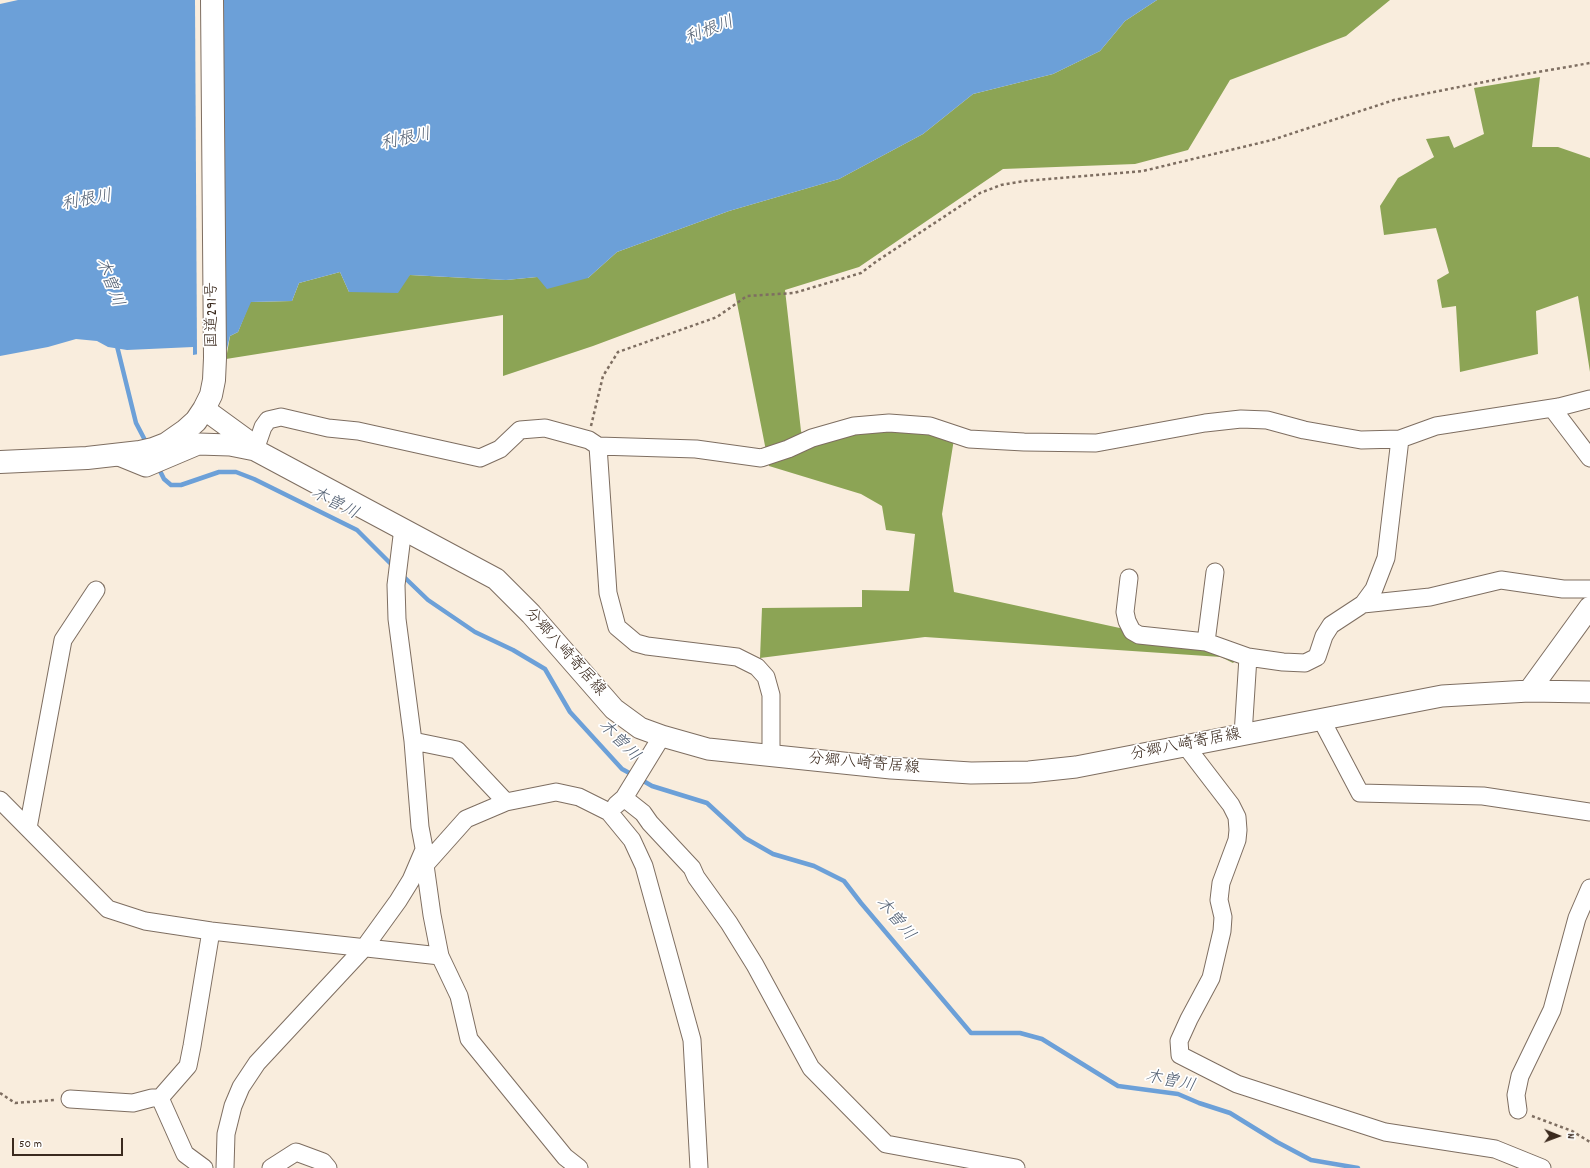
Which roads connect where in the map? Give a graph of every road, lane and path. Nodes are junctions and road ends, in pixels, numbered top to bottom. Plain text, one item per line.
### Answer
1 (212, 0) edge
2 (1590, 63) edge
3 (1590, 399) edge
4 (1552, 408) junction
5 (204, 409) junction
6 (1400, 439) junction
7 (594, 443) junction
8 (254, 450) junction
9 (152, 456) junction
10 (1590, 458) edge
11 (0, 462) edge
12 (403, 528) junction
13 (1214, 572) dead end
14 (1129, 578) dead end
15 (1590, 589) edge
16 (96, 590) dead end
17 (1363, 604) junction
18 (1590, 607) edge
19 (1206, 642) junction
20 (1248, 657) junction
21 (1529, 691) junction
22 (1590, 692) edge
23 (1321, 719) junction
24 (1243, 735) junction
25 (662, 736) junction
26 (413, 741) junction
27 (1185, 745) junction
28 (771, 756) junction
29 (627, 793) junction
30 (0, 800) edge
31 (506, 802) junction
32 (609, 812) junction
33 (1590, 812) edge
34 (28, 828) junction
35 (425, 856) junction
36 (1590, 888) edge
37 (211, 931) junction
38 (364, 948) junction
39 (440, 956) junction
40 (0, 1093) edge
41 (160, 1098) junction
42 (70, 1099) joint
43 (1518, 1110) joint
44 (1590, 1142) edge
45 (204, 1168) edge
46 (225, 1168) edge
47 (271, 1168) edge
48 (328, 1168) edge
49 (580, 1168) edge
50 (699, 1168) edge
51 (1016, 1168) edge
52 (1542, 1168) edge

1 - 5 highway, 国道291号
2 - 7 path
3 - 4 street
4 - 6 street
4 - 10 street
5 - 8 main road, 分郷八崎寄居線
5 - 9 highway, 国道291号
6 - 7 street
6 - 17 street
7 - 8 street
7 - 28 street
8 - 9 main road
8 - 12 main road, 分郷八崎寄居線
9 - 11 highway, 国道291号
12 - 25 main road, 分郷八崎寄居線
12 - 26 street
13 - 19 street
14 - 19 street
15 - 17 street
16 - 34 street
17 - 20 street
18 - 21 main road
19 - 20 street
20 - 24 street
21 - 22 main road, 分郷八崎寄居線
21 - 23 main road, 分郷八崎寄居線
23 - 24 main road, 分郷八崎寄居線
23 - 33 street
24 - 27 main road, 分郷八崎寄居線
25 - 28 main road, 分郷八崎寄居線
25 - 29 street
26 - 31 street
26 - 35 street
27 - 28 main road, 分郷八崎寄居線
27 - 52 street
29 - 32 street
29 - 51 street
30 - 34 street
31 - 32 street
31 - 35 street
32 - 50 street
34 - 37 street
35 - 38 street
35 - 39 street
36 - 43 street
37 - 38 street
37 - 41 street
38 - 39 street
38 - 46 street
39 - 49 street
40 - 42 path
41 - 42 street
41 - 45 street
43 - 44 path
47 - 48 street

